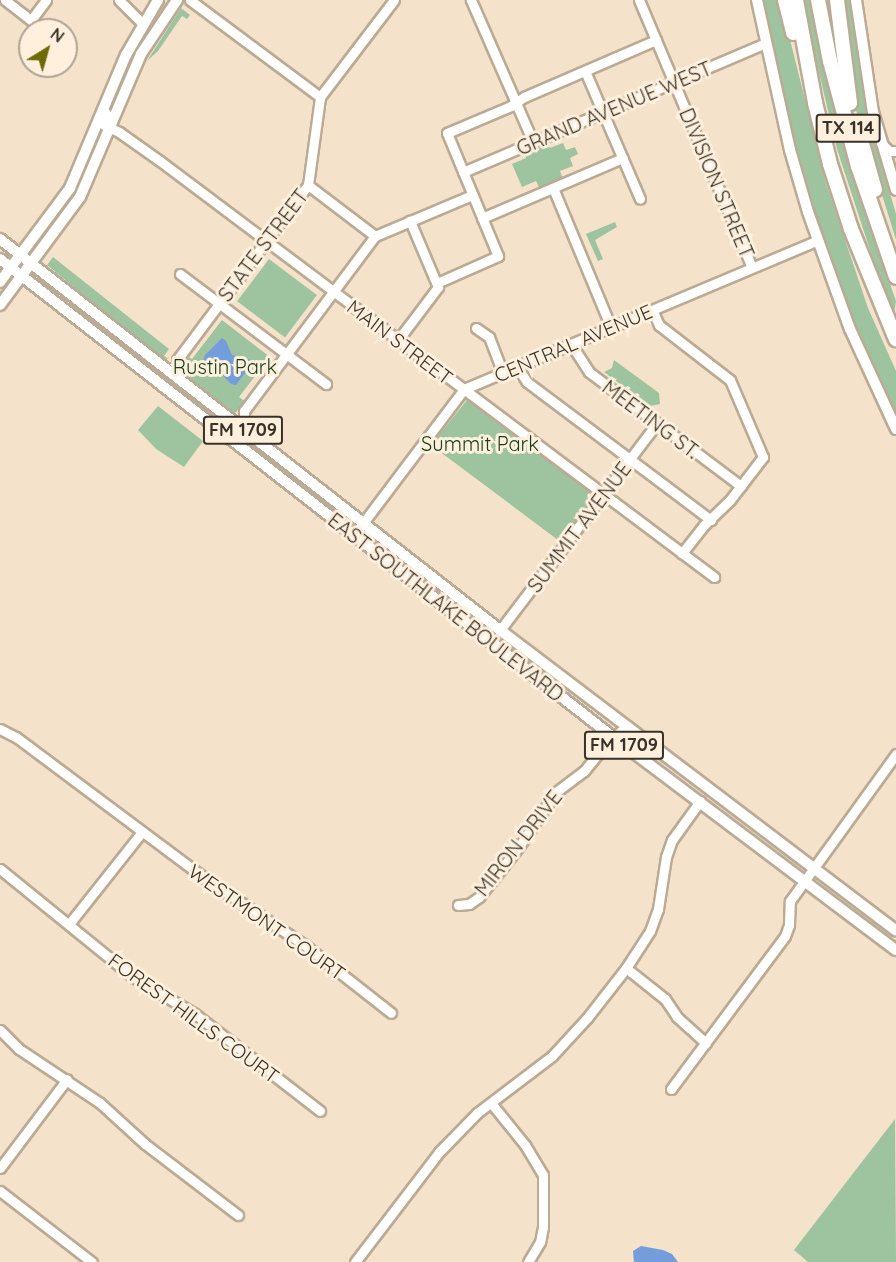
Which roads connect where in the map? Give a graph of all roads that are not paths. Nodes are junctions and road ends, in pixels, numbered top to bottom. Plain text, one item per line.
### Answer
1 (5, 0) edge
2 (46, 0) edge
3 (119, 0) edge
4 (158, 0) edge
5 (177, 0) edge
6 (190, 0) edge
7 (394, 0) edge
8 (471, 0) edge
9 (639, 0) edge
10 (757, 0) edge
11 (785, 0) edge
12 (796, 0) edge
13 (818, 0) edge
14 (837, 0) edge
15 (856, 0) edge
16 (142, 23) junction
17 (656, 40) junction
18 (765, 43) junction
19 (585, 71) junction
20 (674, 82) junction
21 (320, 97) junction
22 (107, 102) junction
23 (516, 103) junction
24 (815, 103) junction
25 (603, 113) junction
26 (110, 128) junction
27 (533, 142) junction
28 (881, 143) junction
29 (896, 151) edge
30 (623, 158) junction
31 (463, 172) junction
32 (308, 185) junction
33 (553, 188) junction
34 (896, 190) edge
35 (472, 195) junction
36 (640, 199) dead end
37 (482, 218) junction
38 (410, 221) junction
39 (375, 236) junction
40 (0, 239) edge
41 (818, 240) junction
42 (267, 241) junction
43 (886, 253) junction
44 (20, 255) junction
45 (0, 259) edge
46 (31, 264) junction
47 (11, 267) junction
48 (752, 267) junction
49 (180, 274) dead end
50 (22, 276) junction
51 (896, 277) edge
52 (0, 282) edge
53 (436, 282) junction
54 (334, 292) junction
55 (219, 304) junction
56 (0, 305) edge
57 (652, 310) junction
58 (611, 327) junction
59 (476, 328) dead end
60 (896, 339) edge
61 (398, 340) junction
62 (571, 344) junction
63 (287, 355) junction
64 (177, 360) junction
65 (156, 362) junction
66 (517, 367) junction
67 (503, 373) junction
68 (178, 379) junction
69 (326, 384) dead end
70 (464, 389) junction
71 (244, 411) junction
72 (225, 416) junction
73 (657, 423) junction
74 (896, 429) edge
75 (244, 430) junction
76 (630, 459) junction
77 (741, 486) junction
78 (603, 493) junction
79 (711, 520) junction
80 (363, 523) junction
81 (354, 535) junction
82 (682, 553) junction
83 (714, 577) dead end
84 (500, 630) junction
85 (627, 726) junction
86 (0, 729) edge
87 (613, 737) junction
88 (896, 754) edge
89 (700, 801) junction
90 (142, 832) junction
91 (813, 867) junction
92 (0, 869) edge
93 (803, 880) junction
94 (458, 905) dead end
95 (69, 924) junction
96 (896, 931) edge
97 (896, 951) edge
98 (626, 968) junction
99 (391, 1014) dead end
100 (0, 1030) edge
101 (706, 1043) junction
102 (68, 1079) junction
103 (671, 1089) dead end
104 (491, 1103) junction
105 (320, 1112) dead end
106 (0, 1168) edge
107 (0, 1191) edge
108 (238, 1215) dead end
109 (92, 1262) edge
110 (355, 1262) edge
111 (528, 1262) edge

1 - 2 street
3 - 16 street
4 - 16 main road
5 - 26 main road
6 - 21 street
7 - 21 street, STATE STREET
8 - 23 street
9 - 17 street, DIVISION STREET
10 - 18 main road
11 - 24 highway
12 - 24 highway, TX 114
13 - 43 highway, TX 114
14 - 43 highway
15 - 28 main road
16 - 22 main road
17 - 19 street
17 - 20 street, DIVISION STREET
18 - 20 street, GRAND AVENUE WEST
18 - 41 main road
19 - 23 street
19 - 25 street
20 - 25 street, GRAND AVENUE WEST
20 - 48 street, DIVISION STREET
21 - 32 street, STATE STREET
22 - 26 street
22 - 44 main road
23 - 27 street
23 - 31 street
24 - 60 highway, TX 114
25 - 27 street, GRAND AVENUE WEST
25 - 30 street
26 - 42 street, MAIN STREET
26 - 46 main road
27 - 31 street, GRAND AVENUE WEST
28 - 29 street
28 - 34 main road
30 - 33 street
30 - 36 street
31 - 35 street
32 - 39 street
32 - 42 street, STATE STREET
33 - 37 street
33 - 58 street
35 - 37 street
35 - 38 street
37 - 53 street
38 - 39 street
38 - 53 street
39 - 54 street
40 - 44 main road, EAST SOUTHLAKE BOULEVARD / FM 1709
41 - 48 street, CENTRAL AVENUE
41 - 74 main road
42 - 54 street, MAIN STREET
42 - 55 street, STATE STREET
43 - 51 highway, TX 114
44 - 46 main road, EAST SOUTHLAKE BOULEVARD / FM 1709
44 - 47 main road
45 - 47 main road, EAST SOUTHLAKE BOULEVARD / FM 1709
46 - 50 main road
46 - 65 main road, EAST SOUTHLAKE BOULEVARD / FM 1709
47 - 50 main road, EAST SOUTHLAKE BOULEVARD / FM 1709
47 - 52 main road
48 - 57 street, CENTRAL AVENUE
49 - 55 street
50 - 56 main road
50 - 81 main road, EAST SOUTHLAKE BOULEVARD / FM 1709
53 - 61 street
54 - 61 street, MAIN STREET
54 - 63 street
55 - 63 street
55 - 64 street, STATE STREET
57 - 58 street, CENTRAL AVENUE
57 - 77 street
58 - 62 street, CENTRAL AVENUE
59 - 67 street
61 - 70 street, MAIN STREET
62 - 66 street, CENTRAL AVENUE
62 - 73 street, MEETING ST.
63 - 69 street
63 - 71 street
64 - 65 street
64 - 68 street
65 - 68 main road, EAST SOUTHLAKE BOULEVARD / FM 1709
66 - 67 street, CENTRAL AVENUE
66 - 76 street
67 - 70 street, CENTRAL AVENUE
68 - 72 main road, EAST SOUTHLAKE BOULEVARD / FM 1709
70 - 78 street, MAIN STREET
70 - 80 street
71 - 72 street
71 - 75 street
72 - 75 main road, EAST SOUTHLAKE BOULEVARD / FM 1709
73 - 76 street, SUMMIT AVENUE
73 - 77 street, MEETING ST.
75 - 80 main road, EAST SOUTHLAKE BOULEVARD / FM 1709
76 - 78 street, SUMMIT AVENUE
76 - 79 street
77 - 79 street
78 - 82 street, MAIN STREET
78 - 84 street, SUMMIT AVENUE
79 - 82 street
80 - 81 street
80 - 84 main road, EAST SOUTHLAKE BOULEVARD / FM 1709
81 - 87 main road, EAST SOUTHLAKE BOULEVARD / FM 1709
82 - 83 street, MAIN STREET
84 - 85 main road, EAST SOUTHLAKE BOULEVARD / FM 1709
85 - 87 street, MIRON DRIVE
85 - 91 main road, EAST SOUTHLAKE BOULEVARD / FM 1709
86 - 90 street, WESTMONT COURT
87 - 89 main road, EAST SOUTHLAKE BOULEVARD / FM 1709
87 - 94 street, MIRON DRIVE
88 - 91 street
89 - 93 main road, EAST SOUTHLAKE BOULEVARD / FM 1709
89 - 98 street
90 - 95 street
90 - 99 street, WESTMONT COURT
91 - 93 street
91 - 96 main road, EAST SOUTHLAKE BOULEVARD / FM 1709
92 - 95 street, FOREST HILLS COURT
93 - 97 main road, EAST SOUTHLAKE BOULEVARD / FM 1709
93 - 101 street
95 - 105 street, FOREST HILLS COURT
98 - 101 street
98 - 104 street
100 - 102 street
101 - 103 street
102 - 106 street
102 - 108 street
104 - 110 street
104 - 111 street
107 - 109 street

